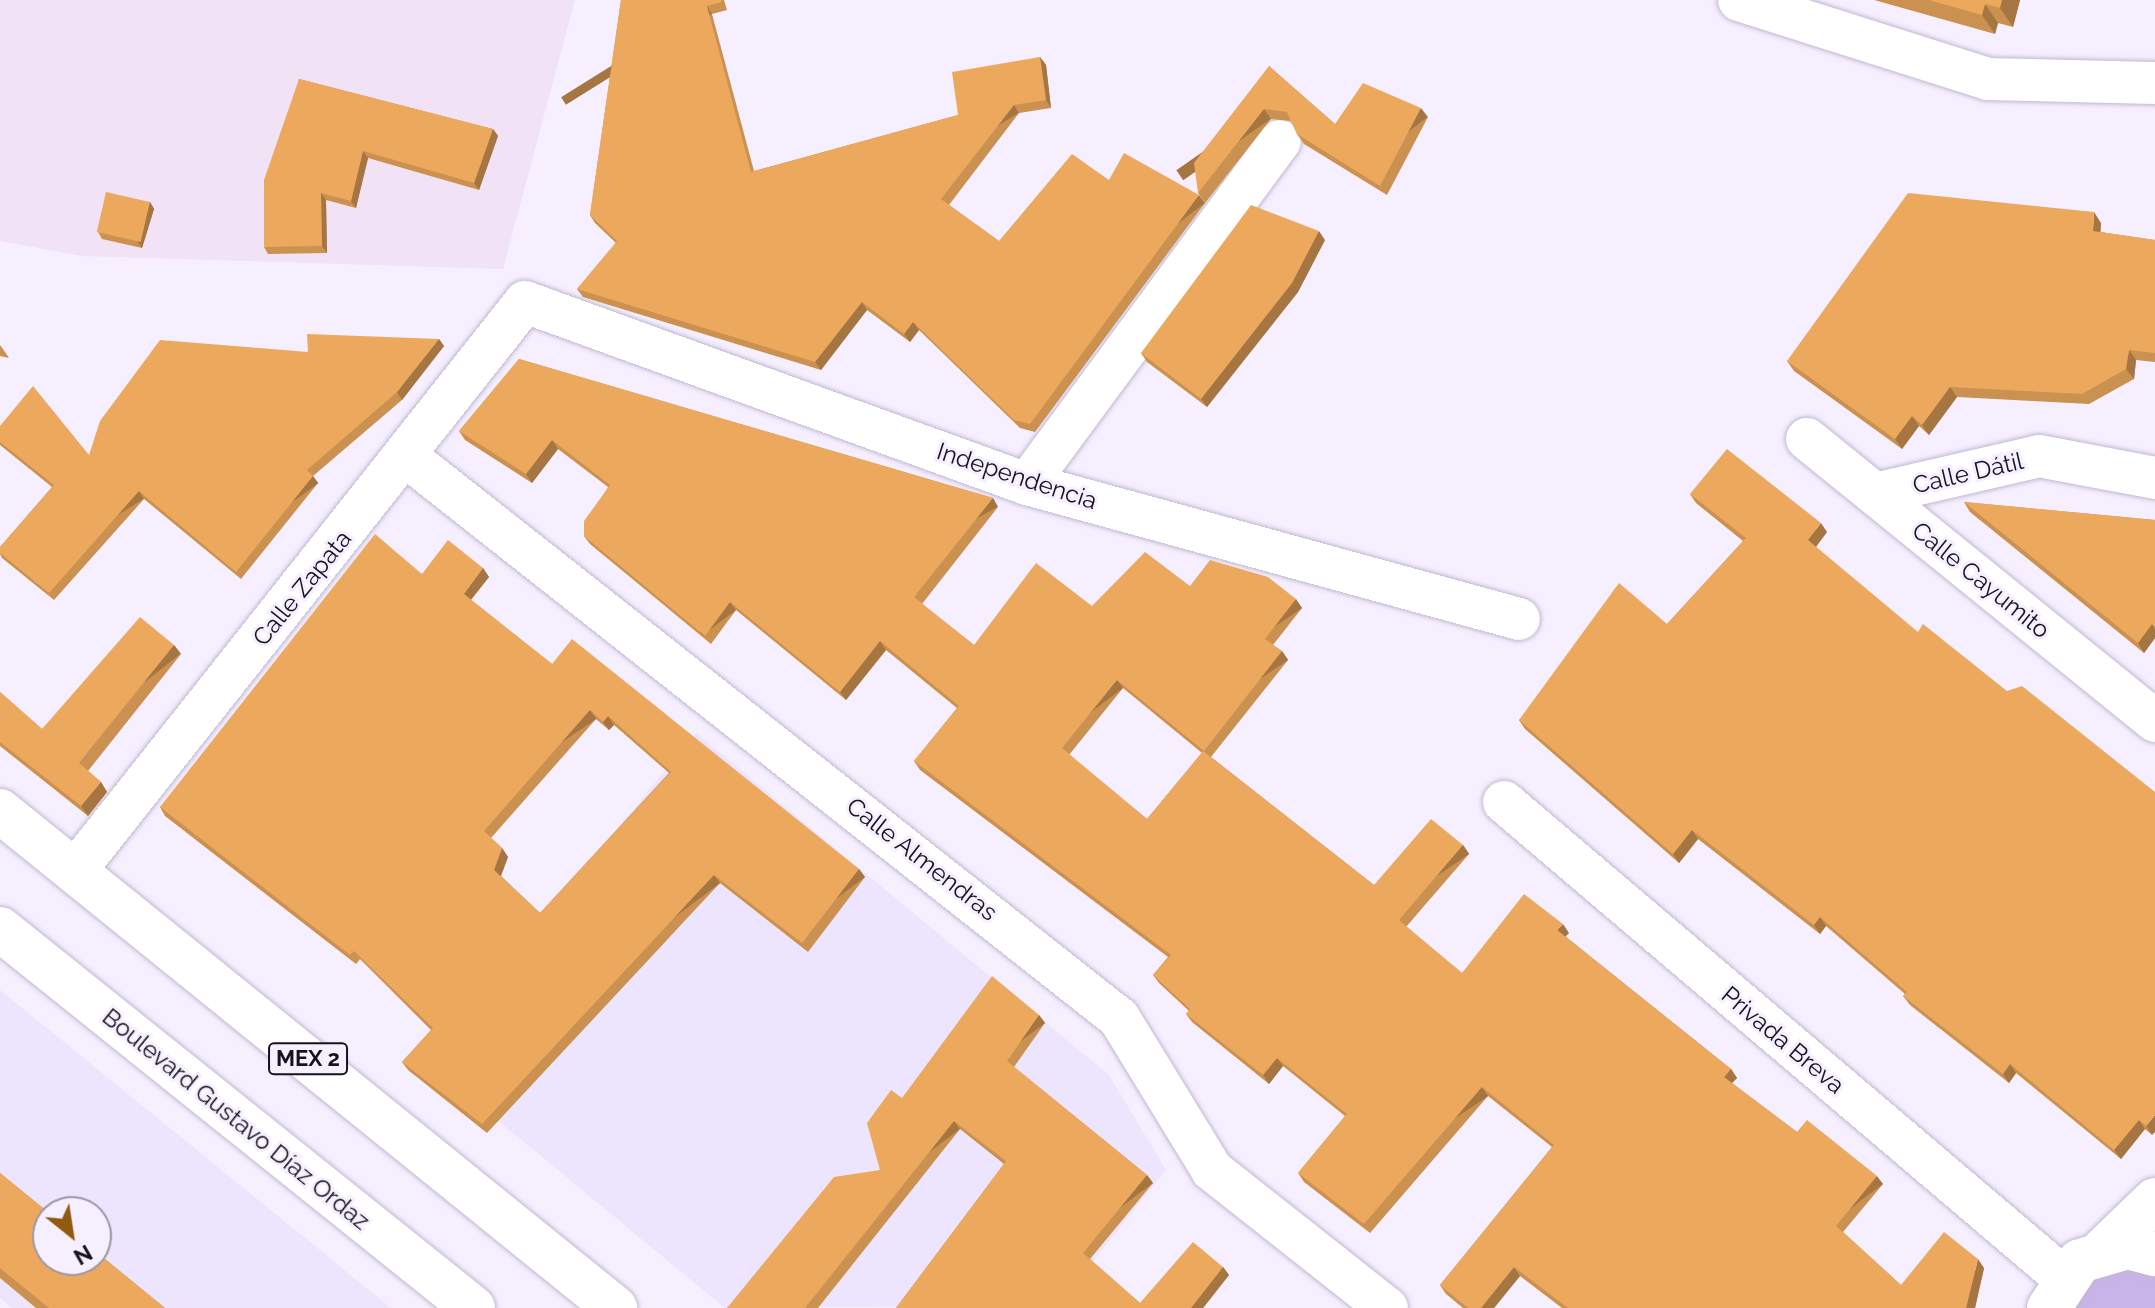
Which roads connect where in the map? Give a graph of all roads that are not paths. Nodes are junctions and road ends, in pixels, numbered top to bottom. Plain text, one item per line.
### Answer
1 (1739, 0) edge
2 (2155, 83) edge
3 (1280, 141) dead end
4 (525, 302) joint
5 (1807, 439) dead end
6 (407, 457) junction
7 (2155, 478) edge
8 (1027, 484) junction
9 (1875, 494) junction
10 (1519, 619) dead end
11 (2155, 721) edge
12 (1504, 802) dead end
13 (0, 811) edge
14 (75, 871) junction
15 (0, 929) edge
16 (2155, 1200) edge
17 (2103, 1250) junction
18 (2155, 1254) edge
19 (2056, 1293) edge
20 (473, 1308) edge
21 (615, 1308) edge
22 (1387, 1308) edge

1 - 2 street
3 - 8 street
4 - 6 street, Calle Zapata
4 - 8 street, Independencia
5 - 9 street, Calle Cayumito
6 - 14 street, Calle Zapata
6 - 22 street, Calle Almendras
7 - 9 street, Calle Dátil
8 - 10 street, Independencia
9 - 11 street, Calle Cayumito
12 - 19 street, Privada Breva
13 - 14 main road, MEX 2
14 - 21 main road, MEX 2
15 - 20 main road, Boulevard Gustavo Díaz Ordaz
16 - 17 main road
17 - 18 main road
17 - 19 main road

